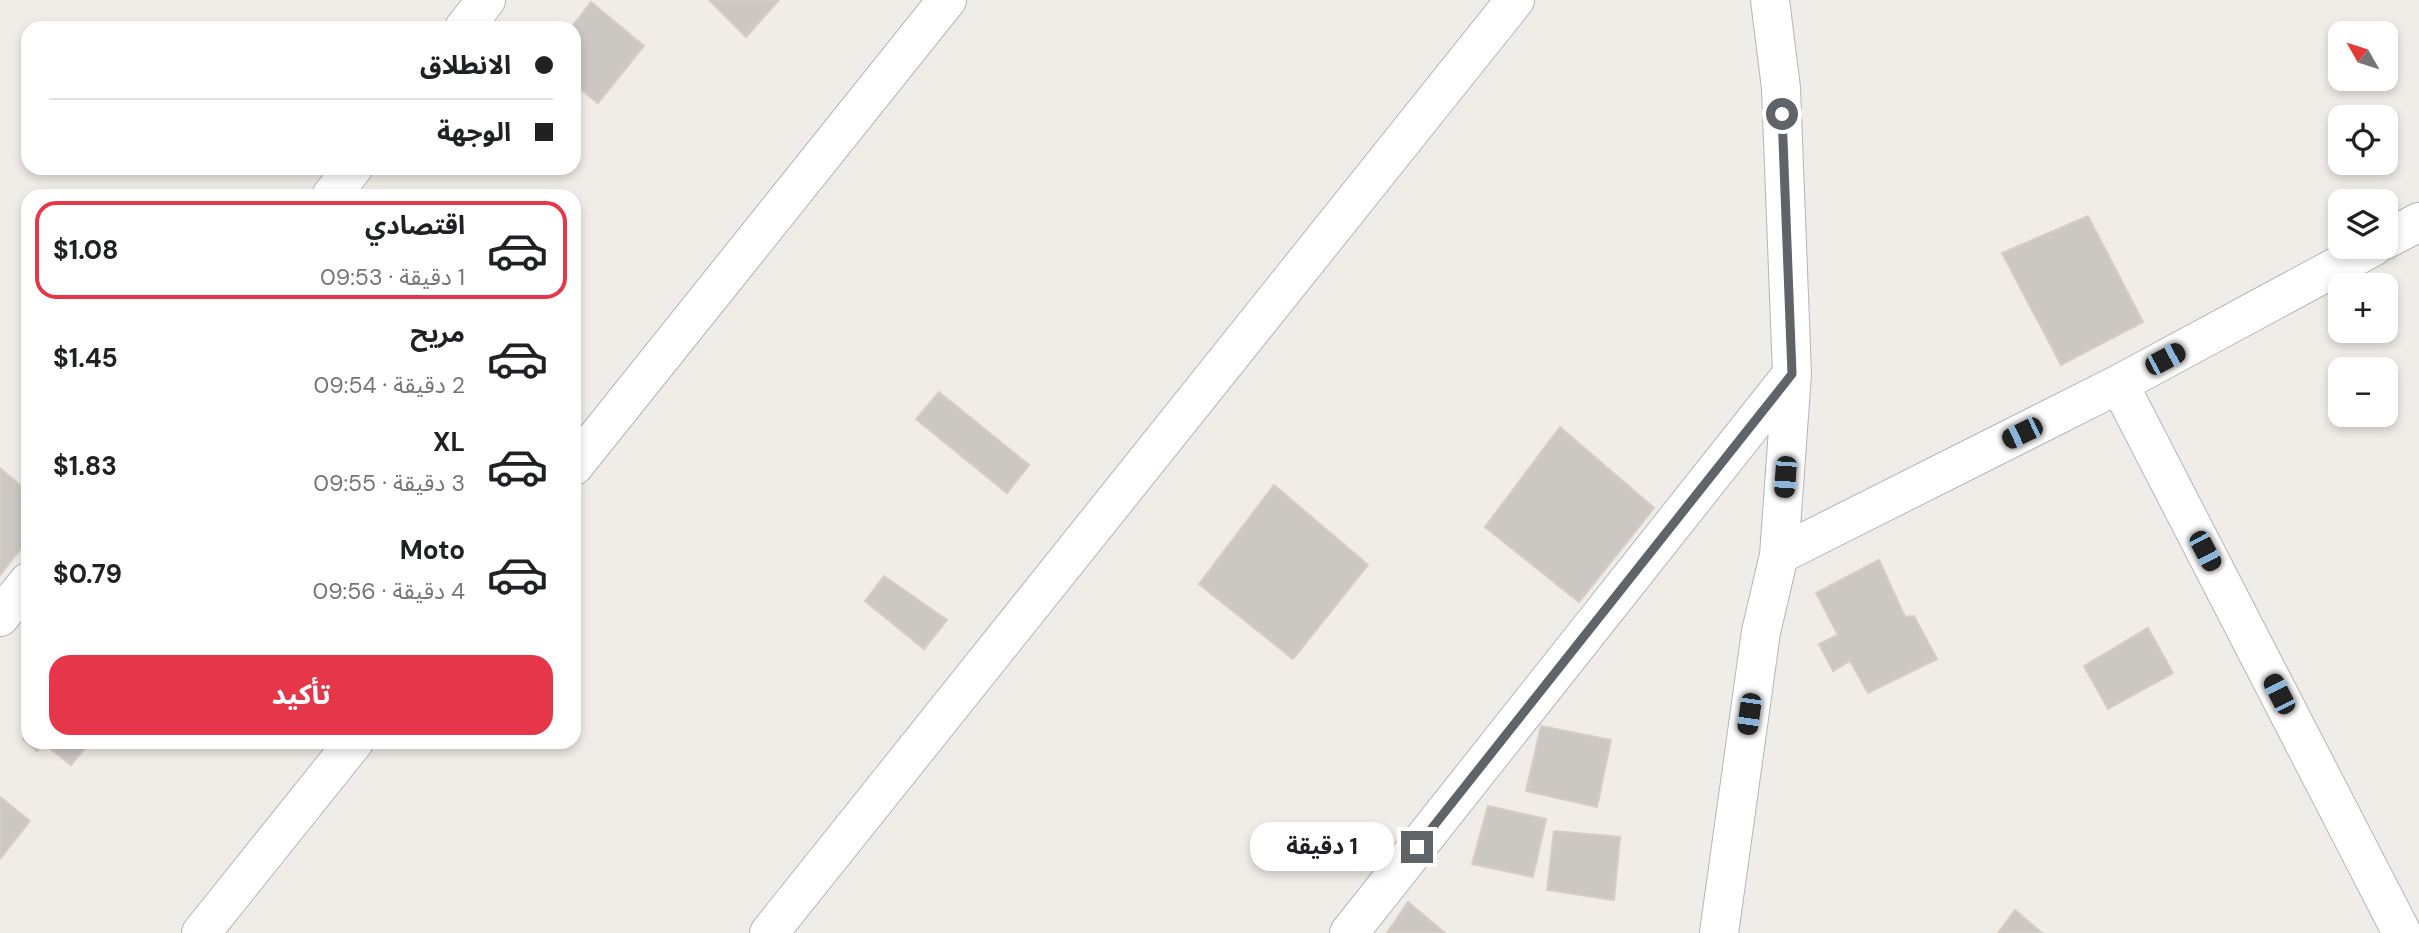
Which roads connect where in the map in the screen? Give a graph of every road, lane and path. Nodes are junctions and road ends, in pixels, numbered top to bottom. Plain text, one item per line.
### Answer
1 (486, 0) edge
2 (947, 0) edge
3 (1515, 0) edge
4 (1770, 0) edge
5 (470, 21) edge
6 (348, 175) edge
7 (336, 189) edge
8 (2419, 222) edge
9 (2398, 233) edge
10 (2351, 259) edge
11 (1792, 374) junction
12 (2119, 384) junction
13 (581, 457) edge
14 (1779, 555) junction
15 (21, 591) edge
16 (0, 617) edge
17 (348, 749) edge
18 (201, 933) edge
19 (769, 933) edge
20 (1349, 933) edge
21 (1719, 933) edge
22 (2402, 933) edge

1 - 5 street
2 - 13 street
3 - 19 street
4 - 11 street
6 - 7 street
8 - 9 street
10 - 12 street
11 - 14 street
11 - 20 street
12 - 14 street
12 - 22 street
14 - 21 street
15 - 16 street
17 - 18 street

